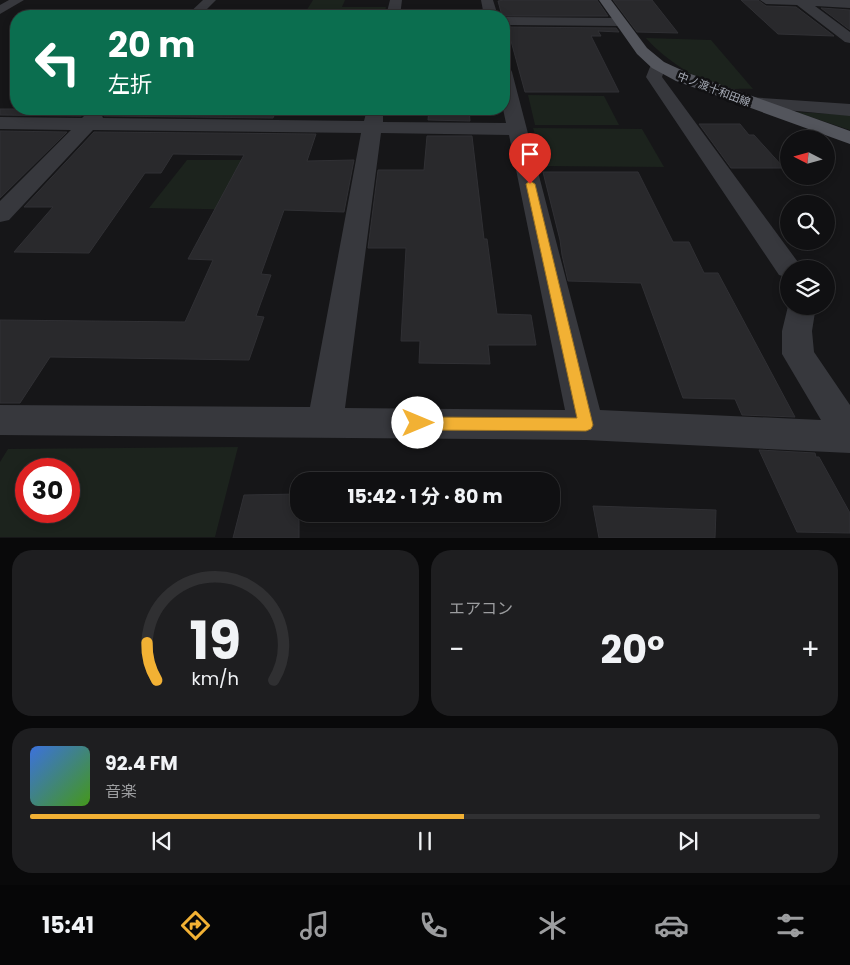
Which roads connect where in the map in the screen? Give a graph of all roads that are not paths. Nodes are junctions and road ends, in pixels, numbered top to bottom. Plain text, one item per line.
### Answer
1 (18, 0) edge
2 (210, 0) edge
3 (605, 0) edge
4 (766, 0) edge
5 (801, 2) junction
6 (850, 4) edge
7 (0, 10) edge
8 (200, 10) edge
9 (510, 21) edge
10 (620, 22) junction
11 (850, 40) edge
12 (658, 65) junction
13 (510, 96) edge
14 (748, 102) junction
15 (850, 110) edge
16 (95, 116) edge
17 (373, 118) edge
18 (0, 123) edge
19 (518, 129) junction
20 (850, 138) edge
21 (0, 215) edge
22 (783, 260) edge
23 (800, 315) edge
24 (0, 420) edge
25 (325, 422) junction
26 (586, 425) junction
27 (850, 436) edge

1 - 7 street
2 - 8 street
3 - 10 main road, 中ノ渡十和田線
4 - 5 street
5 - 6 street
5 - 11 street
9 - 10 street
10 - 12 main road, 中ノ渡十和田線
12 - 14 main road, 中ノ渡十和田線
12 - 22 street
13 - 19 street
14 - 15 street
14 - 20 main road, 中ノ渡十和田線
16 - 17 street
16 - 18 street
16 - 21 street
17 - 19 street
17 - 25 street
19 - 26 street
23 - 27 street
24 - 25 street
25 - 26 street
26 - 27 street

